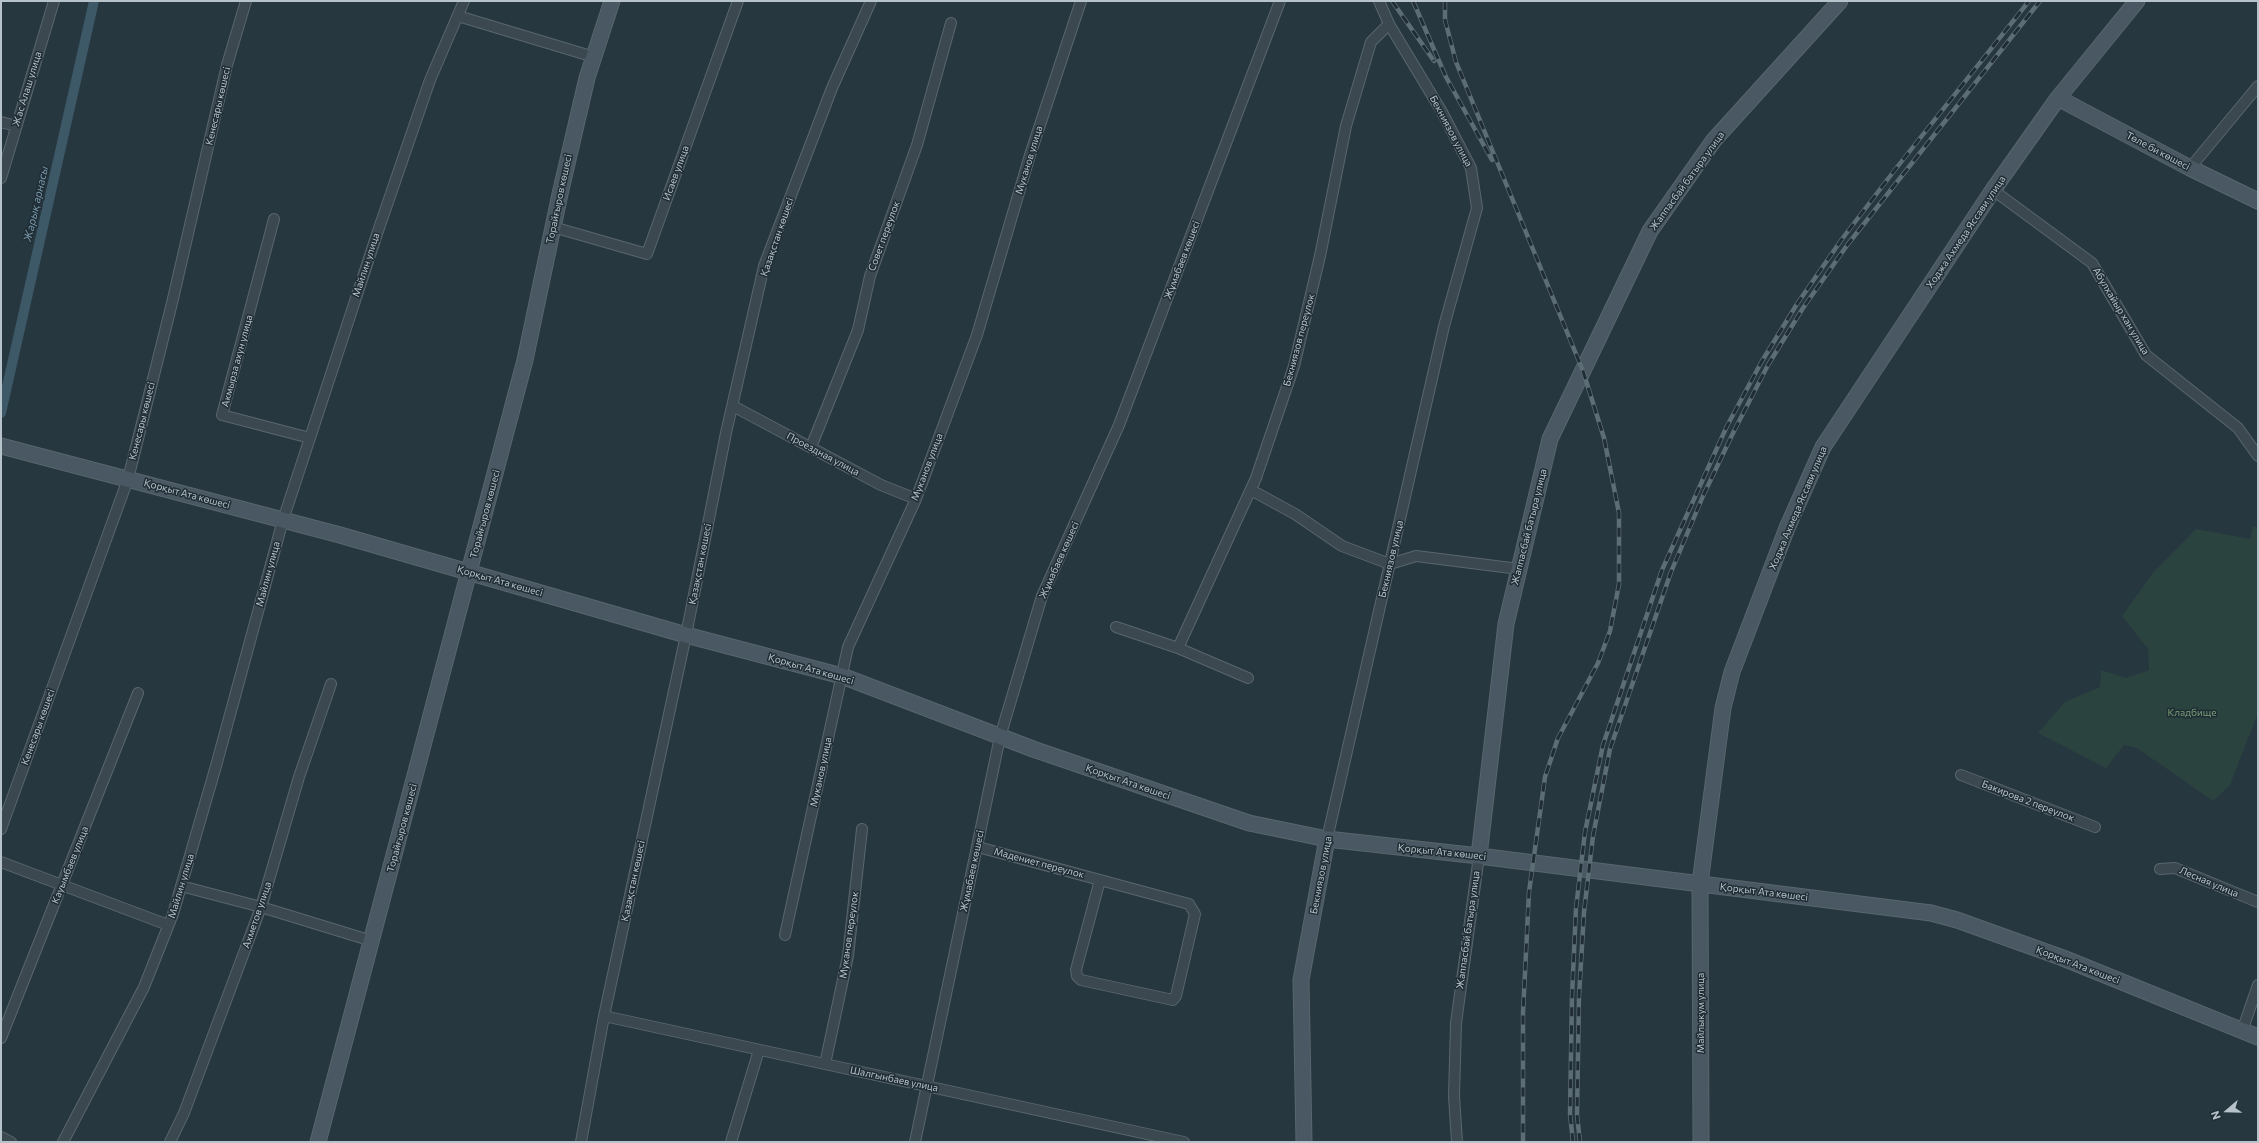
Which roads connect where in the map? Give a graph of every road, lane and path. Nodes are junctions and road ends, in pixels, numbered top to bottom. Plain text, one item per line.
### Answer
1 (54, 1) edge
2 (246, 1) edge
3 (464, 1) edge
4 (612, 1) edge
5 (738, 1) edge
6 (871, 1) edge
7 (1081, 1) edge
8 (1280, 1) edge
9 (1379, 1) edge
10 (1840, 1) edge
11 (2137, 1) edge
12 (458, 16) junction
13 (951, 23) dead end
14 (1389, 24) junction
15 (594, 57) junction
16 (2258, 86) edge
17 (2058, 98) junction
18 (1, 122) edge
19 (16, 126) junction
20 (2190, 168) junction
21 (1, 178) edge
22 (1993, 190) junction
23 (2258, 201) edge
24 (274, 219) dead end
25 (553, 228) junction
26 (733, 406) junction
27 (310, 438) junction
28 (6, 447) edge
29 (811, 447) junction
30 (2258, 456) edge
31 (128, 479) junction
32 (1251, 490) junction
33 (916, 499) junction
34 (283, 520) junction
35 (1390, 564) junction
36 (1519, 569) junction
37 (469, 572) junction
38 (1116, 627) dead end
39 (686, 635) junction
40 (1178, 648) junction
41 (842, 676) junction
42 (1248, 678) dead end
43 (331, 684) dead end
44 (138, 692) dead end
45 (1000, 737) junction
46 (1961, 775) dead end
47 (2095, 828) dead end
48 (862, 829) dead end
49 (1, 830) edge
50 (1327, 839) junction
51 (978, 847) junction
52 (1479, 856) junction
53 (1, 862) edge
54 (2160, 869) dead end
55 (1100, 880) junction
56 (1700, 884) junction
57 (62, 885) junction
58 (181, 886) junction
59 (2258, 902) edge
60 (261, 907) junction
61 (168, 925) junction
62 (785, 935) dead end
63 (372, 941) junction
64 (2258, 985) edge
65 (604, 1016) junction
66 (2242, 1031) junction
67 (2258, 1037) edge
68 (1, 1038) edge
69 (759, 1050) junction
70 (825, 1064) junction
71 (927, 1086) junction
72 (1, 1137) edge
73 (11, 1142) edge
74 (63, 1142) edge
75 (170, 1142) edge
76 (318, 1142) edge
77 (581, 1142) edge
78 (731, 1142) edge
79 (915, 1142) edge
80 (1184, 1142) edge
81 (1304, 1142) edge
82 (1457, 1142) edge
83 (1701, 1142) edge

1 - 19 street, Жас Алаш улица
2 - 31 street, Кенесары көшесі
3 - 12 street, Майлин улица
4 - 15 main road, Торайғыров көшесі
5 - 25 street, Исаев улица
6 - 26 street, Қазақстан көшесі
7 - 33 street, Муканов улица
8 - 45 street, Жұмабаев көшесі
9 - 14 street, Бекниязов улица
10 - 36 main road, Жаппасбай батыра улица
11 - 17 main road, Ходжа Ахмеда Яссави улица
12 - 15 street
12 - 27 street, Майлин улица
13 - 29 street, Совет переулок
14 - 32 street, Бекниязов переулок
14 - 35 street, Бекниязов улица
15 - 25 main road, Торайғыров көшесі
16 - 20 street
17 - 20 main road, Төле би көшесі
17 - 22 main road, Ходжа Ахмеда Яссави улица
18 - 19 street
19 - 21 street, Жас Алаш улица
20 - 23 main road, Төле би көшесі
22 - 30 street, Абулхайыр хан улица
22 - 56 main road, Ходжа Ахмеда Яссави улица
24 - 27 street, Акмырза ахун улица
25 - 37 main road, Торайғыров көшесі
26 - 29 street, Проездная улица
26 - 39 street, Қазақстан көшесі
27 - 34 street, Майлин улица
28 - 31 main road, Қорқыт Ата көшесі
29 - 33 street, Проездная улица
31 - 34 main road, Қорқыт Ата көшесі
31 - 49 street, Кенесары көшесі
32 - 35 street
32 - 40 street, Бекниязов переулок
33 - 41 street, Муканов улица
34 - 37 main road, Қорқыт Ата көшесі
34 - 58 street, Майлин улица
35 - 36 street
35 - 50 street, Бекниязов улица
36 - 52 main road, Жаппасбай батыра улица
37 - 39 main road, Қорқыт Ата көшесі
37 - 63 main road, Торайғыров көшесі
38 - 40 street
39 - 41 main road, Қорқыт Ата көшесі
39 - 65 street, Қазақстан көшесі
40 - 42 street
41 - 45 main road, Қорқыт Ата көшесі
41 - 62 street, Муканов улица
43 - 60 street, Ахметов улица
44 - 57 street, Кауымбаев улица
45 - 50 main road, Қорқыт Ата көшесі
45 - 51 street, Жұмабаев көшесі
46 - 47 street, Бакирова 2 переулок
48 - 70 street, Муканов переулок
50 - 52 main road, Қорқыт Ата көшесі
50 - 81 main road, Бекниязов улица
51 - 55 street, Мадениет переулок
51 - 71 street, Жұмабаев көшесі
52 - 56 main road, Қорқыт Ата көшесі
52 - 82 street, Жаппасбай батыра улица
53 - 57 street
54 - 59 street, Лесная улица
55 - 55 street, Мадениет переулок
56 - 66 main road, Қорқыт Ата көшесі
56 - 83 main road, Майлыкум улица
57 - 61 street
57 - 68 street, Кауымбаев улица
58 - 60 street
58 - 61 street, Майлин улица
60 - 63 street
60 - 75 street, Ахметов улица
61 - 74 street, Майлин улица
63 - 76 main road, Торайғыров көшесі
64 - 66 street
65 - 69 street, Шалгынбаев улица
65 - 77 street, Қазақстан көшесі
66 - 67 main road, Қорқыт Ата көшесі
69 - 70 street, Шалгынбаев улица
69 - 78 street
70 - 71 street, Шалгынбаев улица
71 - 79 street, Жұмабаев көшесі
71 - 80 street, Шалгынбаев улица
72 - 73 street

